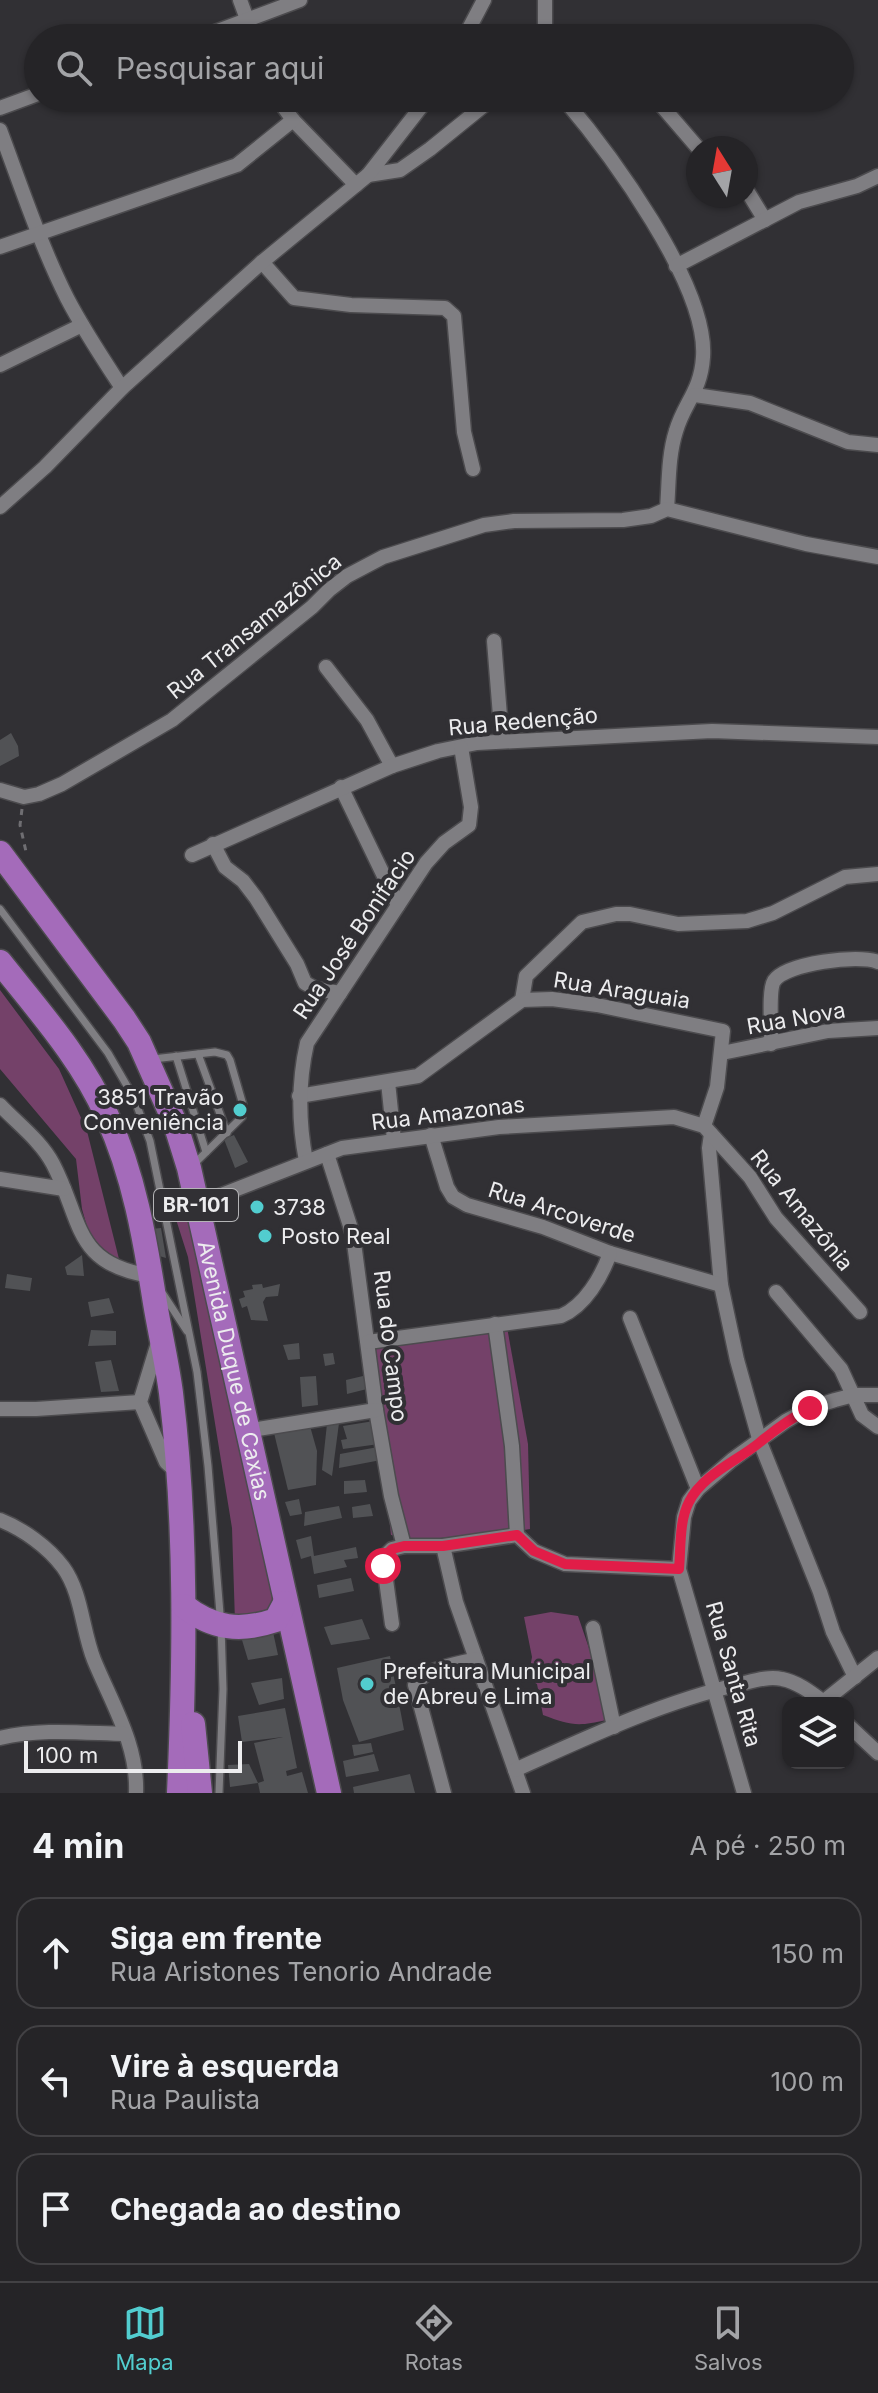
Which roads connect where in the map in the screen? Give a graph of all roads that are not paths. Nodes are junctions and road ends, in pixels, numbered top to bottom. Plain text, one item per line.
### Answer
1 (240, 0) edge
2 (300, 0) edge
3 (484, 0) edge
4 (545, 0) edge
5 (248, 20) junction
6 (237, 24) edge
7 (249, 24) edge
8 (471, 24) edge
9 (545, 24) edge
10 (24, 99) edge
11 (0, 108) edge
12 (287, 112) edge
13 (417, 112) edge
14 (476, 112) edge
15 (574, 112) edge
16 (667, 112) edge
17 (293, 120) junction
18 (0, 130) edge
19 (688, 136) edge
20 (368, 175) junction
21 (878, 176) edge
22 (356, 185) junction
23 (758, 208) edge
24 (765, 220) junction
25 (38, 233) junction
26 (0, 247) edge
27 (262, 262) junction
28 (676, 266) junction
29 (82, 325) junction
30 (0, 365) edge
31 (122, 388) junction
32 (695, 395) junction
33 (878, 445) edge
34 (473, 469) dead end
35 (0, 507) edge
36 (667, 509) junction
37 (878, 557) edge
38 (494, 641) dead end
39 (326, 667) dead end
40 (878, 737) edge
41 (502, 741) junction
42 (461, 747) junction
43 (392, 766) junction
44 (341, 787) junction
45 (0, 790) edge
46 (213, 844) junction
47 (0, 853) edge
48 (192, 855) dead end
49 (878, 874) edge
50 (398, 905) junction
51 (0, 909) edge
52 (0, 962) edge
53 (878, 962) edge
54 (340, 993) junction
55 (522, 1000) junction
56 (878, 1028) edge
57 (771, 1041) junction
58 (722, 1053) junction
59 (198, 1054) junction
60 (176, 1056) junction
61 (147, 1060) junction
62 (388, 1082) junction
63 (299, 1096) junction
64 (0, 1105) edge
65 (708, 1130) junction
66 (227, 1133) junction
67 (431, 1135) junction
68 (394, 1140) junction
69 (327, 1154) junction
70 (198, 1160) junction
71 (306, 1161) junction
72 (0, 1179) edge
73 (64, 1189) junction
74 (196, 1205) junction
75 (610, 1253) junction
76 (151, 1276) junction
77 (721, 1285) junction
78 (776, 1292) dead end
79 (860, 1312) dead end
80 (630, 1318) dead end
81 (495, 1324) junction
82 (161, 1336) junction
83 (190, 1336) junction
84 (368, 1342) junction
85 (854, 1395) junction
86 (878, 1395) edge
87 (140, 1402) junction
88 (0, 1409) edge
89 (376, 1410) junction
90 (878, 1427) edge
91 (246, 1431) junction
92 (760, 1442) junction
93 (178, 1473) junction
94 (698, 1489) junction
95 (0, 1520) edge
96 (517, 1535) junction
97 (404, 1546) junction
98 (443, 1546) junction
99 (679, 1569) junction
100 (285, 1603) junction
101 (184, 1606) junction
102 (392, 1624) dead end
103 (221, 1626) junction
104 (593, 1628) dead end
105 (878, 1658) edge
106 (476, 1659) junction
107 (855, 1677) junction
108 (716, 1689) junction
109 (815, 1697) edge
110 (830, 1697) edge
111 (183, 1704) junction
112 (614, 1727) junction
113 (854, 1731) edge
114 (125, 1734) junction
115 (0, 1738) edge
116 (878, 1753) edge
117 (515, 1770) junction
118 (136, 1793) edge
119 (179, 1793) edge
120 (200, 1793) edge
121 (219, 1793) edge
122 (329, 1793) edge
123 (444, 1793) edge
124 (523, 1793) edge
125 (744, 1793) edge

1 - 5 street
2 - 5 street
3 - 8 street
4 - 9 street
5 - 6 street
5 - 7 street
10 - 11 street
12 - 17 street
13 - 20 street
14 - 20 street
15 - 28 street
16 - 19 street
17 - 22 street
17 - 25 street
18 - 25 street
20 - 22 street
21 - 24 street
22 - 27 street
23 - 24 street
24 - 28 street
25 - 26 street
25 - 29 street
27 - 31 street
27 - 34 street
28 - 32 street
29 - 30 street
29 - 31 street
31 - 35 street
32 - 33 street
32 - 36 street
36 - 37 street, Rua Transamazônica
36 - 45 street, Rua Transamazônica
38 - 41 street
39 - 43 street
40 - 41 street, Rua Redenção
41 - 42 street, Rua Redenção
42 - 43 street, Rua Redenção
42 - 50 street, Rua José Bonifacio
43 - 44 street, Rua Redenção
44 - 46 street, Rua Redenção
44 - 50 street
46 - 48 street, Rua Redenção
46 - 54 street
47 - 61 highway, Avenida Duque de Caxias / BR-101
49 - 55 street
50 - 54 street, Rua José Bonifacio
51 - 83 lane
52 - 76 highway, BR-101
53 - 57 street
54 - 63 street, Rua José Bonifacio
55 - 58 street, Rua Araguaia
55 - 62 street, Rua Araguaia
56 - 57 street, Rua Nova
57 - 58 street, Rua Nova
58 - 65 street
59 - 60 lane
59 - 66 lane
59 - 66 lane
60 - 61 lane
60 - 70 lane
61 - 70 highway, Avenida Duque de Caxias / BR-101
62 - 63 street, Rua Araguaia
62 - 68 street
63 - 71 street, Rua José Bonifacio
64 - 73 street
65 - 67 street, Rua Amazonas
65 - 77 street
65 - 79 street, Rua Amazônia
66 - 70 lane
67 - 68 street, Rua Amazonas
67 - 75 street, Rua Arcoverde
68 - 69 street, Rua Amazonas
69 - 71 street, Rua Amazonas
69 - 84 street, Rua do Campo
70 - 74 highway, Avenida Duque de Caxias / BR-101
71 - 74 street, Rua Amazonas
72 - 73 street
73 - 76 street
74 - 91 highway, Avenida Duque de Caxias / BR-101
75 - 77 street, Rua Arcoverde
75 - 81 street
76 - 82 highway, BR-101
76 - 83 lane
77 - 92 street
78 - 85 street
80 - 94 street
81 - 84 street
81 - 96 street
82 - 87 street
82 - 93 highway, BR-101
83 - 103 lane
84 - 89 street, Rua do Campo
85 - 86 street
85 - 90 street
85 - 92 street
87 - 88 street
87 - 93 street
89 - 91 street
89 - 97 street, Rua do Campo
91 - 100 highway, Avenida Duque de Caxias / BR-101
92 - 94 street
92 - 107 street
93 - 101 highway, BR-101
94 - 99 street
95 - 114 street
96 - 98 street
96 - 99 street
97 - 98 street
97 - 102 street
98 - 106 street
99 - 108 street, Rua Santa Rita
100 - 103 highway
100 - 122 highway, Avenida Duque de Caxias / BR-101
101 - 103 highway
101 - 111 highway, BR-101
103 - 121 lane
104 - 112 street
105 - 107 street
106 - 117 street
106 - 123 street
107 - 110 street
108 - 109 street
108 - 112 street
108 - 125 street, Rua Santa Rita
111 - 119 highway, BR-101
111 - 120 highway
112 - 117 street
113 - 116 street
114 - 115 street
114 - 118 street
117 - 124 street

